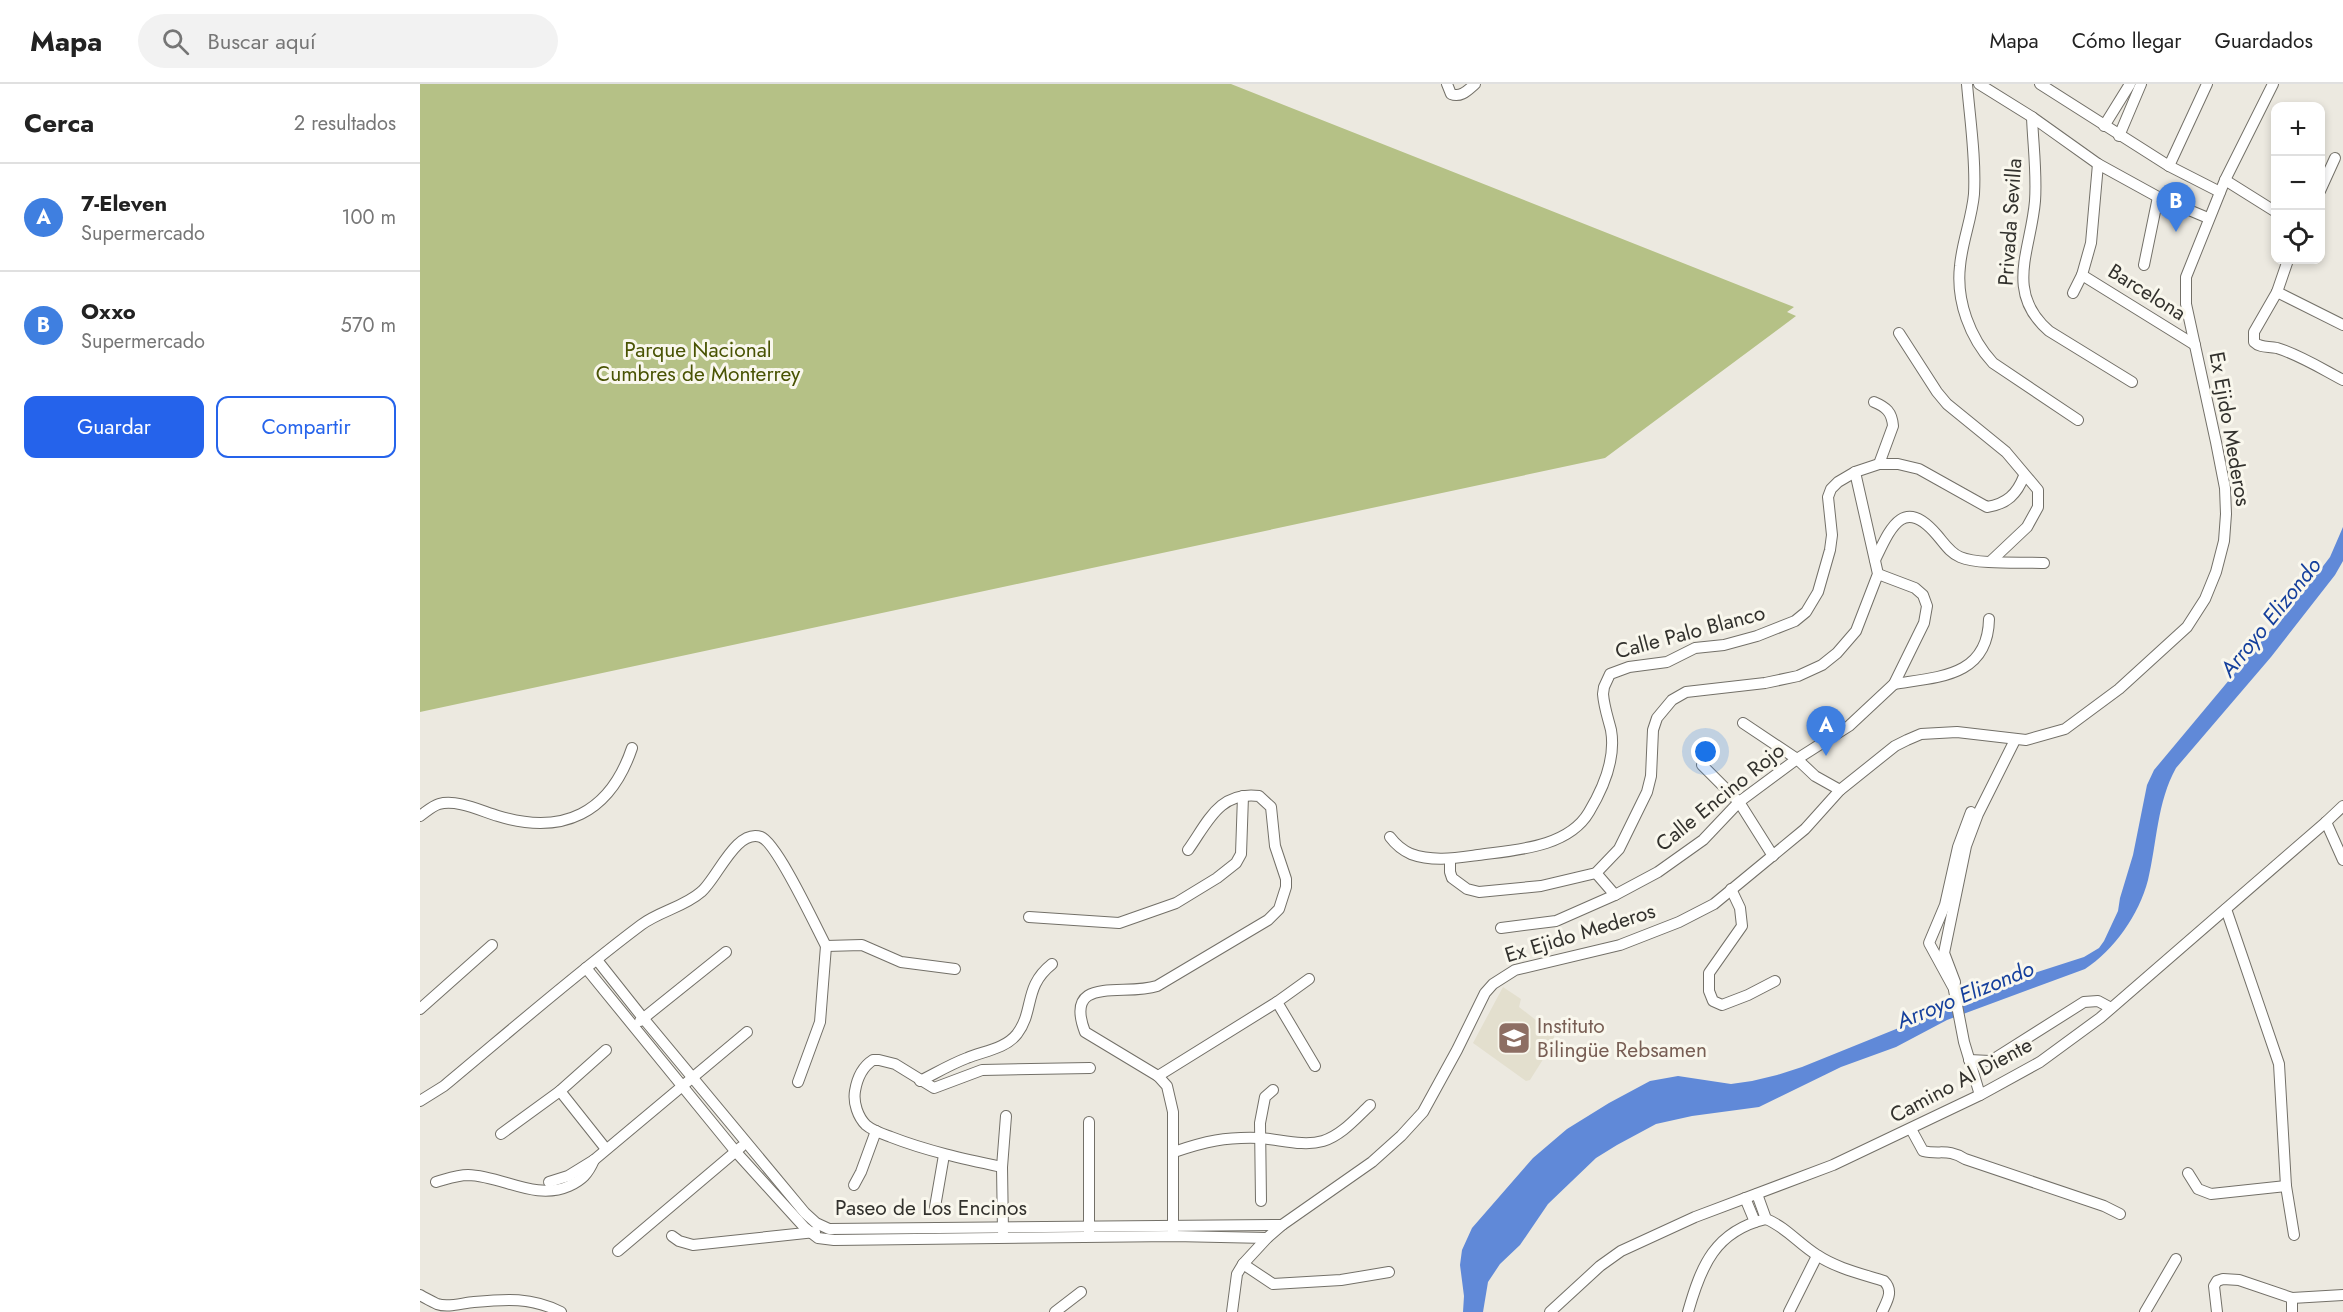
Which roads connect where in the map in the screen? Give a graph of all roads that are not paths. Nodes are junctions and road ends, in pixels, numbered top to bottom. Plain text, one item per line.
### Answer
1 (1967, 84) edge
2 (1979, 84) edge
3 (2040, 84) edge
4 (2063, 84) edge
5 (2130, 84) edge
6 (2141, 84) edge
7 (2207, 84) edge
8 (2273, 84) edge
9 (1471, 86) edge
10 (1452, 89) edge
11 (2056, 94) junction
12 (2032, 117) junction
13 (2103, 126) junction
14 (2119, 136) junction
15 (2335, 158) dead end
16 (2098, 164) junction
17 (2169, 166) junction
18 (2225, 180) junction
19 (2325, 180) edge
20 (2220, 192) junction
21 (2158, 197) junction
22 (2273, 210) edge
23 (2208, 218) junction
24 (2287, 264) edge
25 (2144, 265) dead end
26 (2082, 275) junction
27 (2277, 292) junction
28 (2073, 293) dead end
29 (2343, 325) edge
30 (1899, 333) dead end
31 (2195, 345) junction
32 (2343, 380) edge
33 (2132, 382) dead end
34 (1874, 402) dead end
35 (2078, 420) dead end
36 (1879, 464) junction
37 (1855, 472) junction
38 (2024, 476) junction
39 (1875, 560) junction
40 (1991, 561) junction
41 (2044, 563) dead end
42 (1878, 574) junction
43 (1989, 619) dead end
44 (1894, 684) junction
45 (1743, 723) dead end
46 (2011, 740) junction
47 (632, 748) dead end
48 (1797, 759) junction
49 (1702, 765) dead end
50 (1840, 790) junction
51 (1243, 796) junction
52 (1739, 802) junction
53 (2343, 806) edge
54 (1975, 812) junction
55 (420, 816) edge
56 (2326, 822) junction
57 (1390, 837) dead end
58 (1188, 850) dead end
59 (1773, 856) junction
60 (1450, 860) junction
61 (2343, 860) edge
62 (1596, 873) junction
63 (1731, 889) junction
64 (1615, 895) junction
65 (2226, 909) junction
66 (1029, 917) dead end
67 (1935, 927) junction
68 (1501, 928) dead end
69 (1947, 933) junction
70 (492, 945) dead end
71 (826, 946) junction
72 (726, 952) dead end
73 (1939, 954) junction
74 (597, 960) junction
75 (1052, 964) dead end
76 (586, 968) junction
77 (955, 969) dead end
78 (1309, 980) dead end
79 (1775, 981) dead end
80 (1277, 1002) junction
81 (2111, 1008) junction
82 (420, 1009) edge
83 (643, 1018) junction
84 (634, 1026) junction
85 (747, 1032) dead end
86 (606, 1050) dead end
87 (1969, 1060) junction
88 (1315, 1066) dead end
89 (1090, 1068) dead end
90 (1158, 1076) junction
91 (687, 1081) junction
92 (920, 1081) junction
93 (798, 1082) dead end
94 (1273, 1090) dead end
95 (560, 1091) junction
96 (1980, 1095) junction
97 (420, 1101) edge
98 (1370, 1105) dead end
99 (1006, 1116) dead end
100 (1089, 1122) dead end
101 (1911, 1129) junction
102 (876, 1131) junction
103 (501, 1134) dead end
104 (1260, 1138) junction
105 (746, 1143) junction
106 (606, 1149) junction
107 (736, 1152) junction
108 (1174, 1152) junction
109 (944, 1155) junction
110 (594, 1160) junction
111 (1002, 1167) junction
112 (2188, 1173) dead end
113 (436, 1182) dead end
114 (549, 1182) dead end
115 (854, 1185) dead end
116 (2286, 1186) junction
117 (1757, 1194) junction
118 (1745, 1198) junction
119 (1261, 1201) dead end
120 (935, 1207) dead end
121 (2120, 1214) dead end
122 (1766, 1219) junction
123 (1755, 1222) junction
124 (1282, 1225) junction
125 (822, 1227) junction
126 (1174, 1231) junction
127 (1089, 1232) junction
128 (1004, 1233) junction
129 (812, 1234) junction
130 (2294, 1235) dead end
131 (672, 1236) dead end
132 (1267, 1238) junction
133 (618, 1251) dead end
134 (1817, 1256) junction
135 (2176, 1259) dead end
136 (1243, 1264) junction
137 (1389, 1272) dead end
138 (1081, 1292) dead end
139 (420, 1295) edge
140 (2343, 1295) edge
141 (2292, 1298) junction
142 (2146, 1311) edge
143 (561, 1312) edge
144 (1055, 1312) edge
145 (1232, 1312) edge
146 (1550, 1312) edge
147 (1688, 1312) edge
148 (1789, 1312) edge
149 (1882, 1312) edge
150 (2217, 1312) edge
151 (2292, 1312) edge

1 - 35 street
2 - 12 street
3 - 11 street
4 - 11 street
5 - 13 street
6 - 14 street
7 - 17 street
8 - 18 street, Ex Ejido Mederos
9 - 10 street
11 - 13 street
12 - 16 street
12 - 33 street, Privada Sevilla
13 - 14 street
14 - 17 street
15 - 19 street
16 - 21 street
16 - 26 street, Barcelona
17 - 20 street
18 - 20 street, Ex Ejido Mederos
18 - 22 street
20 - 23 street, Ex Ejido Mederos
21 - 23 street
21 - 25 street
23 - 31 street, Ex Ejido Mederos
24 - 27 street
26 - 28 street
26 - 31 street, Barcelona
27 - 29 street
27 - 32 street
30 - 38 street
31 - 46 street, Ex Ejido Mederos
34 - 36 street
36 - 37 street
36 - 38 street
37 - 39 street
37 - 60 street, Calle Palo Blanco
38 - 40 street
39 - 40 street
39 - 42 street
40 - 41 street
42 - 44 street, Calle Encino Rojo
42 - 62 street
43 - 44 street
44 - 48 street, Calle Encino Rojo
45 - 48 street
46 - 50 street, Ex Ejido Mederos
46 - 54 street
47 - 55 street
48 - 50 street
48 - 52 street, Calle Encino Rojo
49 - 52 street
50 - 59 street, Ex Ejido Mederos
51 - 58 street
51 - 66 street
51 - 90 street
52 - 59 street
52 - 64 street, Calle Encino Rojo
53 - 56 street, Camino Al Diente
54 - 67 street
54 - 69 street
56 - 61 street
56 - 65 street, Camino Al Diente
57 - 60 street
59 - 63 street, Ex Ejido Mederos
60 - 62 street
62 - 64 street
63 - 79 street
63 - 124 street, Ex Ejido Mederos
64 - 68 street, Calle Encino Rojo
65 - 81 street, Camino Al Diente
65 - 116 street
67 - 69 street
67 - 73 street
69 - 73 street
70 - 82 street
71 - 74 street
71 - 77 street
71 - 93 street
72 - 83 street
73 - 87 street
74 - 76 street
74 - 83 street, Paseo de Los Encinos
75 - 92 street
76 - 84 street, Paseo de Los Encinos
76 - 97 street
78 - 80 street
80 - 88 street
80 - 90 street
81 - 87 street
81 - 96 street, Camino Al Diente
83 - 84 street
83 - 91 street, Paseo de Los Encinos
84 - 91 street, Paseo de Los Encinos
85 - 91 street
86 - 95 street
87 - 96 street
89 - 92 street
90 - 108 street
91 - 105 street, Paseo de Los Encinos
91 - 106 street
91 - 107 street, Paseo de Los Encinos
92 - 102 street
94 - 104 street
95 - 103 street
95 - 106 street
96 - 101 street, Camino Al Diente
98 - 104 street
99 - 111 street
100 - 127 street
101 - 117 street, Camino Al Diente
101 - 121 street
102 - 109 street
102 - 115 street
104 - 108 street
104 - 119 street
105 - 107 street
105 - 125 street, Paseo de Los Encinos
106 - 110 street
107 - 129 street, Paseo de Los Encinos
107 - 133 street
108 - 126 street
109 - 111 street
109 - 120 street
110 - 113 street
110 - 114 street
111 - 128 street
112 - 116 street
116 - 130 street
117 - 118 street, Camino Al Diente
117 - 122 street
118 - 123 street
118 - 146 street, Camino Al Diente
122 - 123 street
122 - 134 street
123 - 147 street
124 - 126 street, Paseo de Los Encinos
124 - 132 street, Ex Ejido Mederos
125 - 128 street, Paseo de Los Encinos
125 - 129 street
126 - 127 street, Paseo de Los Encinos
126 - 132 street, Paseo de Los Encinos
127 - 128 street, Paseo de Los Encinos
128 - 129 street, Paseo de Los Encinos
129 - 131 street
132 - 136 street, Ex Ejido Mederos
134 - 148 street
134 - 149 street
135 - 142 street
136 - 137 street
136 - 145 street, Ex Ejido Mederos
138 - 144 street
139 - 143 street
140 - 141 street
141 - 150 street
141 - 151 street

